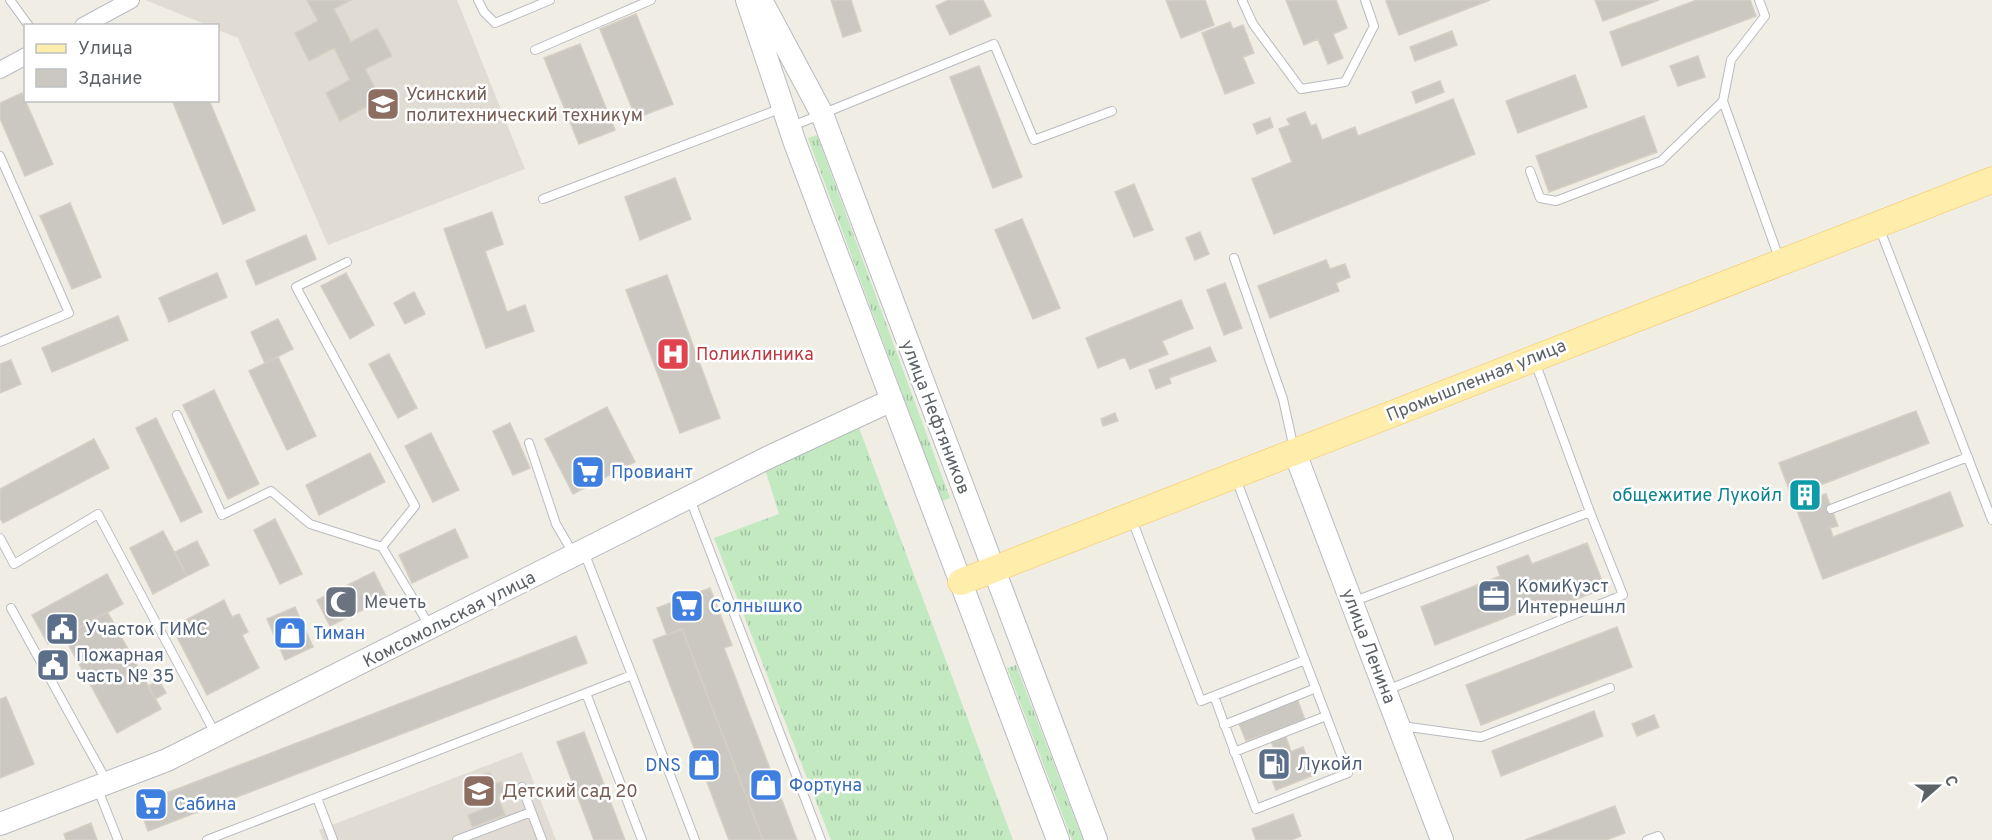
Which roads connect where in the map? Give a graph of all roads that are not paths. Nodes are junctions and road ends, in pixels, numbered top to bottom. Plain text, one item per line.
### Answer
1 (10, 0) edge
2 (131, 0) edge
3 (478, 0) edge
4 (550, 0) edge
5 (651, 0) edge
6 (1242, 0) edge
7 (1365, 0) edge
8 (1759, 0) edge
9 (533, 3) edge
10 (759, 3) edge
11 (28, 24) edge
12 (87, 24) edge
13 (535, 50) dead end
14 (24, 57) edge
15 (0, 70) edge
16 (1723, 100) junction
17 (1112, 111) dead end
18 (822, 114) junction
19 (786, 117) junction
20 (0, 156) edge
21 (1530, 171) dead end
22 (1992, 180) edge
23 (543, 199) dead end
24 (1878, 224) junction
25 (1234, 258) dead end
26 (1780, 261) junction
27 (347, 262) dead end
28 (0, 342) edge
29 (1534, 357) junction
30 (892, 400) junction
31 (177, 416) dead end
32 (529, 443) dead end
33 (1295, 453) junction
34 (1968, 457) junction
35 (1235, 476) junction
36 (690, 498) junction
37 (1832, 509) dead end
38 (1590, 512) junction
39 (1131, 517) junction
40 (1992, 520) edge
41 (0, 538) edge
42 (382, 547) junction
43 (580, 554) junction
44 (994, 570) junction
45 (961, 582) junction
46 (1352, 602) junction
47 (11, 608) dead end
48 (431, 628) junction
49 (1305, 660) junction
50 (632, 675) junction
51 (1316, 688) junction
52 (1610, 688) dead end
53 (1386, 691) junction
54 (586, 693) junction
55 (1214, 696) junction
56 (1326, 716) junction
57 (1224, 725) junction
58 (1399, 726) junction
59 (217, 736) junction
60 (1234, 752) junction
61 (103, 785) junction
62 (522, 787) dead end
63 (317, 798) junction
64 (531, 812) junction
65 (0, 824) edge
66 (118, 840) edge
67 (207, 840) edge
68 (333, 840) edge
69 (457, 840) edge
70 (542, 840) edge
71 (642, 840) edge
72 (695, 840) edge
73 (821, 840) edge
74 (1058, 840) edge
75 (1096, 840) edge
76 (1442, 840) edge
77 (1647, 840) edge
78 (1660, 840) edge

1 - 11 lane
2 - 12 street
3 - 9 lane
4 - 9 lane
5 - 13 lane
6 - 7 lane
8 - 16 lane
10 - 18 main road, улица Нефтяников
10 - 19 main road, улица Нефтяников
14 - 15 street
16 - 21 lane
16 - 26 lane
17 - 18 lane
18 - 19 lane
18 - 44 main road, улица Нефтяников
19 - 23 lane
19 - 30 main road, улица Нефтяников
20 - 28 lane
22 - 24 main road, Промышленная улица
24 - 26 main road, Промышленная улица
24 - 34 lane
25 - 33 lane
26 - 29 main road, Промышленная улица
27 - 42 lane
29 - 33 main road, Промышленная улица
29 - 38 lane
30 - 36 main road, Комсомольская улица
30 - 45 main road, улица Нефтяников
31 - 42 lane
32 - 43 lane
33 - 35 main road, Промышленная улица
33 - 46 main road, улица Ленина
34 - 37 lane
34 - 40 lane
35 - 39 main road, Промышленная улица
35 - 49 lane
36 - 43 main road, Комсомольская улица
36 - 73 lane
38 - 46 lane
38 - 53 lane
39 - 44 main road, Промышленная улица
39 - 55 lane
41 - 59 lane
42 - 48 lane
43 - 48 main road, Комсомольская улица
43 - 50 lane
44 - 45 main road, Промышленная улица
44 - 75 main road, улица Нефтяников
45 - 74 main road, улица Нефтяников
46 - 53 main road, улица Ленина
47 - 61 lane
48 - 59 main road, Комсомольская улица
49 - 51 lane
49 - 55 lane
50 - 54 lane
50 - 72 lane
51 - 56 lane
51 - 57 lane
52 - 58 lane
53 - 58 main road, улица Ленина
54 - 63 lane
54 - 71 lane
55 - 57 lane
56 - 60 lane
56 - 60 lane
57 - 60 lane
58 - 76 main road, улица Ленина
59 - 61 main road, Комсомольская улица
61 - 65 main road, Комсомольская улица
61 - 66 lane
62 - 64 lane
63 - 67 lane
63 - 68 lane
64 - 69 lane
64 - 70 lane
77 - 78 lane

